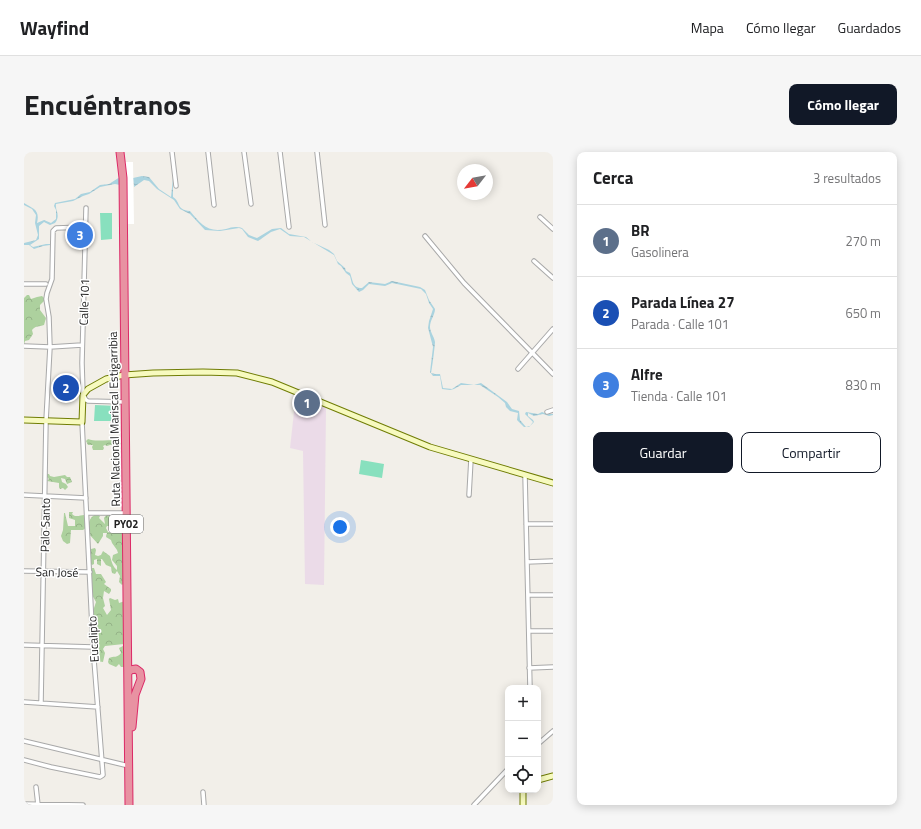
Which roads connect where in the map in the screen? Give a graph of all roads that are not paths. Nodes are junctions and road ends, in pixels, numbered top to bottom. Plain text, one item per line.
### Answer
1 (120, 152) edge
2 (125, 152) edge
3 (172, 152) edge
4 (208, 152) edge
5 (244, 152) edge
6 (280, 152) edge
7 (316, 152) edge
8 (176, 186) dead end
9 (251, 204) dead end
10 (214, 205) dead end
11 (86, 208) dead end
12 (540, 217) dead end
13 (325, 224) dead end
14 (86, 227) junction
15 (288, 227) dead end
16 (553, 229) edge
17 (425, 236) dead end
18 (534, 261) dead end
19 (553, 278) edge
20 (24, 284) edge
21 (46, 284) dead end
22 (553, 329) edge
23 (82, 345) junction
24 (24, 346) edge
25 (50, 347) junction
26 (533, 353) junction
27 (518, 369) dead end
28 (553, 374) edge
29 (126, 375) junction
30 (83, 395) junction
31 (125, 402) junction
32 (553, 410) edge
33 (547, 412) dead end
34 (24, 420) edge
35 (46, 421) junction
36 (82, 422) junction
37 (471, 459) junction
38 (525, 475) junction
39 (553, 483) edge
40 (24, 495) edge
41 (469, 495) dead end
42 (45, 496) junction
43 (86, 498) junction
44 (87, 513) junction
45 (126, 513) junction
46 (526, 524) junction
47 (553, 524) edge
48 (553, 561) edge
49 (527, 562) junction
50 (24, 571) edge
51 (45, 572) junction
52 (90, 572) junction
53 (528, 595) junction
54 (553, 595) edge
55 (529, 631) junction
56 (553, 631) edge
57 (24, 645) edge
58 (43, 646) junction
59 (93, 647) junction
60 (553, 667) edge
61 (529, 668) junction
62 (130, 671) junction
63 (530, 685) edge
64 (24, 702) edge
65 (42, 703) junction
66 (98, 707) junction
67 (553, 731) edge
68 (24, 741) edge
69 (541, 741) edge
70 (24, 760) edge
71 (101, 760) junction
72 (129, 766) junction
73 (505, 772) edge
74 (553, 776) edge
75 (541, 779) edge
76 (36, 787) dead end
77 (203, 792) dead end
78 (523, 793) edge
79 (24, 804) edge
80 (38, 805) edge
81 (83, 805) edge
82 (129, 805) edge
83 (133, 805) edge
84 (204, 805) edge
85 (474, 805) edge
86 (523, 805) edge

1 - 29 highway, Ruta Nacional Mariscal Estigarribia / PY02
2 - 29 highway, Ruta Nacional Mariscal Estigarribia / PY02
3 - 8 street
4 - 10 street
5 - 9 street
6 - 15 street
7 - 13 street
11 - 14 street, Calle 101
12 - 16 street
14 - 23 street, Calle 101
14 - 25 street, Palo Santo
17 - 26 street
18 - 19 street
20 - 21 street
22 - 26 street
23 - 25 street
23 - 30 street, Calle 101
24 - 25 street
25 - 35 street, Palo Santo
26 - 27 street
26 - 28 street
29 - 30 main road
29 - 31 highway, Ruta Nacional Mariscal Estigarribia / PY02
29 - 37 main road
29 - 62 highway, Ruta Nacional Mariscal Estigarribia / PY02
30 - 31 street
30 - 36 main road
31 - 45 highway, Ruta Nacional Mariscal Estigarribia / PY02
32 - 33 street
34 - 35 main road
35 - 36 main road
35 - 42 street, Palo Santo
36 - 43 street, Eucalipto
37 - 38 main road
37 - 41 street
38 - 39 main road
38 - 46 street
40 - 42 street
42 - 43 street
42 - 51 street, Palo Santo
43 - 44 street, Eucalipto
44 - 45 street
44 - 52 street, Eucalipto
45 - 62 highway, Ruta Nacional Mariscal Estigarribia / PY02
46 - 47 street
46 - 49 street
48 - 49 street
49 - 53 street
50 - 51 street, San José
51 - 52 street, San José
51 - 58 street, Palo Santo
52 - 59 street, Eucalipto
53 - 54 street
53 - 55 street
55 - 56 street
55 - 61 street
57 - 58 street
58 - 59 street
58 - 65 street, Palo Santo
59 - 66 street, Eucalipto
60 - 61 street
61 - 63 street
62 - 72 highway, Ruta Nacional Mariscal Estigarribia / PY02
62 - 83 highway, Ruta Nacional Mariscal Estigarribia / PY02
64 - 65 street
65 - 66 street
66 - 71 street, Eucalipto
67 - 69 street
68 - 71 street
70 - 71 street, Eucalipto
71 - 72 street
72 - 82 highway, Ruta Nacional Mariscal Estigarribia / PY02
73 - 85 street
74 - 75 main road
76 - 80 street
77 - 84 street
78 - 86 main road
79 - 80 street
80 - 81 street

